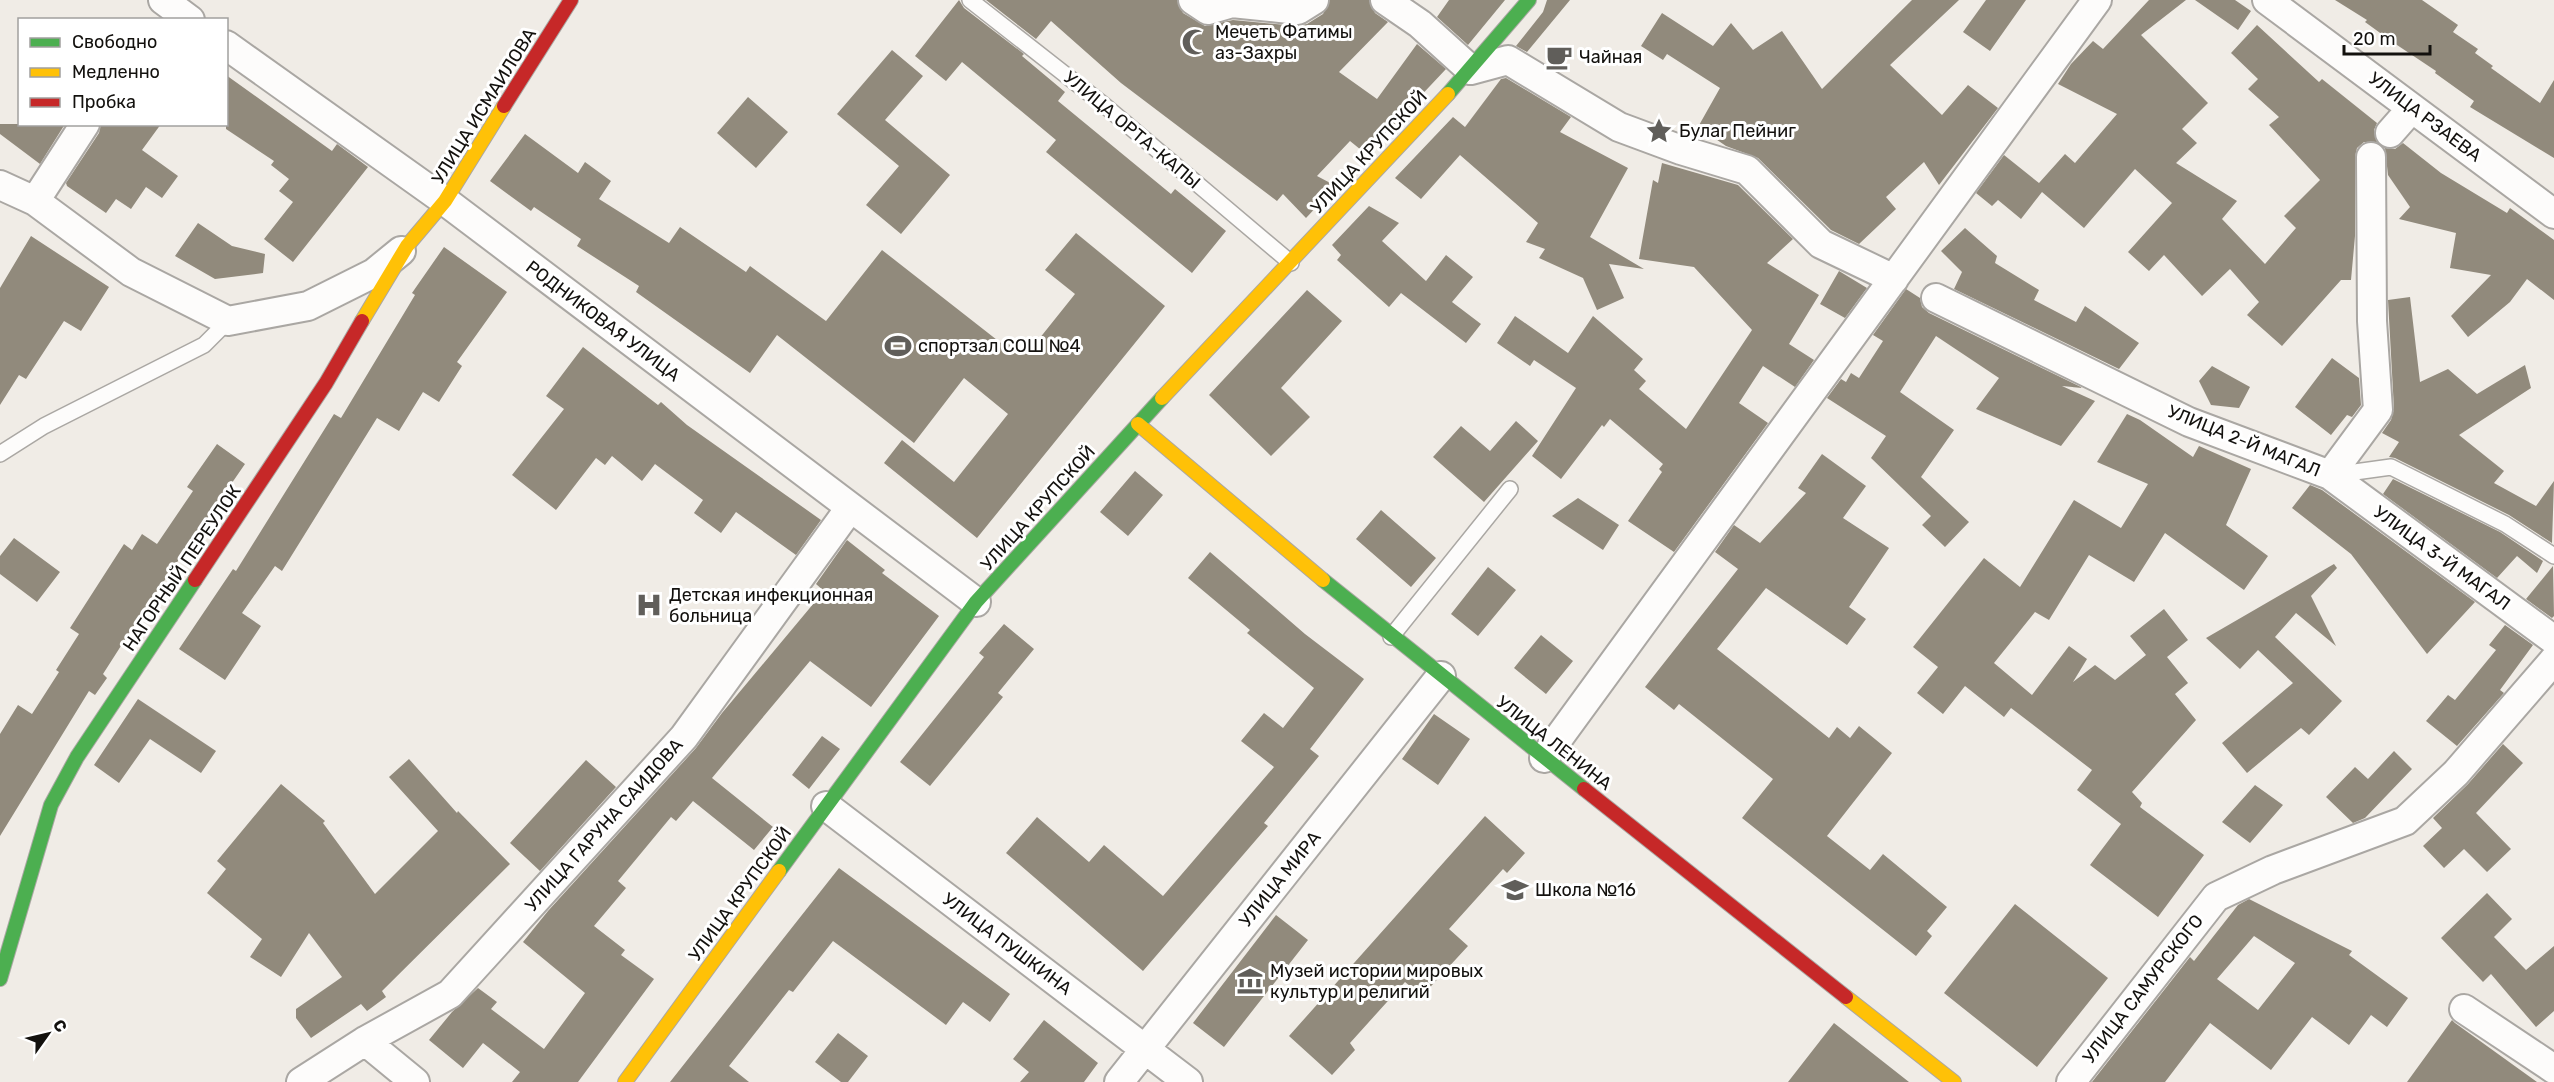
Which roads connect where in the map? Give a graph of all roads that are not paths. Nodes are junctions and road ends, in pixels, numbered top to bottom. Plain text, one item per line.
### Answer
1 (571, 0) edge
2 (970, 0) edge
3 (1314, 0) edge
4 (1385, 0) edge
5 (1528, 0) edge
6 (2097, 0) edge
7 (2267, 0) edge
8 (1206, 3) edge
9 (163, 5) edge
10 (186, 18) edge
11 (228, 46) edge
12 (1471, 70) junction
13 (2412, 108) junction
14 (84, 126) edge
15 (2390, 133) dead end
16 (2371, 157) dead end
17 (0, 185) edge
18 (35, 201) junction
19 (445, 201) junction
20 (2554, 214) edge
21 (407, 246) junction
22 (1291, 263) junction
23 (1893, 279) junction
24 (1936, 298) dead end
25 (228, 321) junction
26 (1138, 424) junction
27 (0, 454) edge
28 (2330, 475) junction
29 (1510, 489) dead end
30 (850, 507) junction
31 (2554, 556) edge
32 (976, 602) junction
33 (1391, 637) junction
34 (2554, 640) edge
35 (2554, 660) edge
36 (1441, 676) junction
37 (1544, 758) junction
38 (826, 806) junction
39 (0, 979) edge
40 (2464, 1009) dead end
41 (365, 1041) junction
42 (1145, 1049) junction
43 (2554, 1069) edge
44 (301, 1082) edge
45 (415, 1082) edge
46 (625, 1082) edge
47 (1119, 1082) edge
48 (1188, 1082) edge
49 (1954, 1082) edge
50 (2071, 1082) edge

1 - 19 street, УЛИЦА ИСМАИЛОВА
2 - 22 lane, УЛИЦА ОРТА-КАПЫ
3 - 8 street
4 - 12 street
5 - 12 street, УЛИЦА КРУПСКОЙ
6 - 23 street
7 - 13 street, УЛИЦА РЗАЕВА
9 - 10 street
11 - 19 street, РОДНИКОВАЯ УЛИЦА
12 - 22 street, УЛИЦА КРУПСКОЙ
12 - 23 street
13 - 15 street
13 - 20 street, УЛИЦА РЗАЕВА
14 - 18 street
16 - 28 street
17 - 18 street
18 - 25 street
19 - 21 street, НАГОРНЫЙ ПЕРЕУЛОК
19 - 30 street, РОДНИКОВАЯ УЛИЦА
21 - 25 street
21 - 39 street, НАГОРНЫЙ ПЕРЕУЛОК
22 - 26 street, УЛИЦА КРУПСКОЙ
23 - 37 street
24 - 28 street, УЛИЦА 2-Й МАГАЛ
25 - 27 lane
26 - 32 street, УЛИЦА КРУПСКОЙ
26 - 33 street, УЛИЦА ЛЕНИНА
28 - 31 lane, УЛИЦА 2-Й МАГАЛ
28 - 34 street, УЛИЦА 3-Й МАГАЛ
29 - 33 lane
30 - 32 street, РОДНИКОВАЯ УЛИЦА
30 - 41 street, УЛИЦА ГАРУНА САИДОВА
32 - 38 street, УЛИЦА КРУПСКОЙ
33 - 36 street, УЛИЦА ЛЕНИНА
35 - 50 street, УЛИЦА САМУРСКОГО
36 - 37 street, УЛИЦА ЛЕНИНА
36 - 42 street, УЛИЦА МИРА
37 - 49 street, УЛИЦА ЛЕНИНА
38 - 42 street, УЛИЦА ПУШКИНА
38 - 46 street, УЛИЦА КРУПСКОЙ
40 - 43 street
41 - 44 street, УЛИЦА ГАРУНА САИДОВА
41 - 45 street
42 - 47 street, УЛИЦА МИРА
42 - 48 street, УЛИЦА ПУШКИНА

